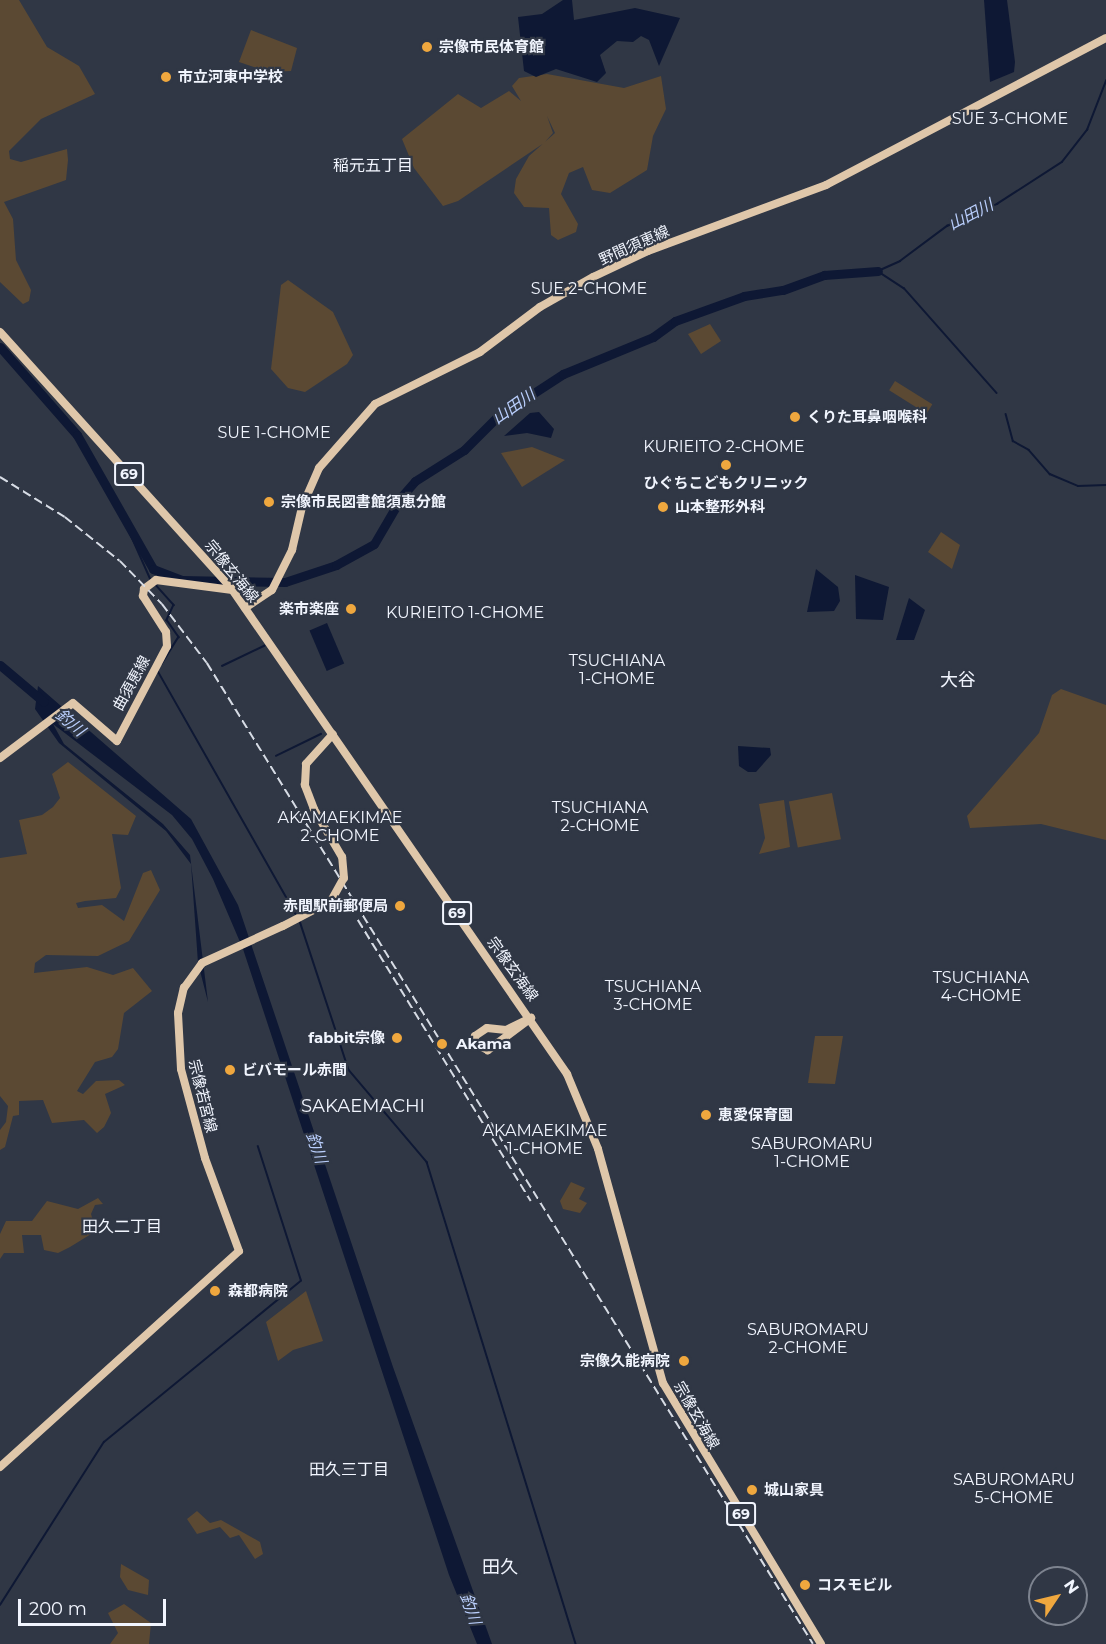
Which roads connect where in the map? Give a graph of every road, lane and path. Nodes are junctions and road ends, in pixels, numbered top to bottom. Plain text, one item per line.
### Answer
1 (1106, 38) edge
2 (0, 332) edge
3 (232, 589) junction
4 (245, 608) junction
5 (333, 734) junction
6 (0, 758) edge
7 (531, 1018) junction
8 (0, 1467) edge
9 (821, 1644) edge

1 - 4 main road, 野間須恵線
2 - 3 main road, 宗像玄海線 / 69
3 - 4 main road, 宗像玄海線 / 69
3 - 6 main road, 曲須恵線
4 - 5 main road, 宗像玄海線 / 69
5 - 7 main road, 宗像玄海線 / 69
5 - 8 main road, 宗像若宮線, bridge
7 - 7 main road
7 - 9 main road, 宗像玄海線 / 69

